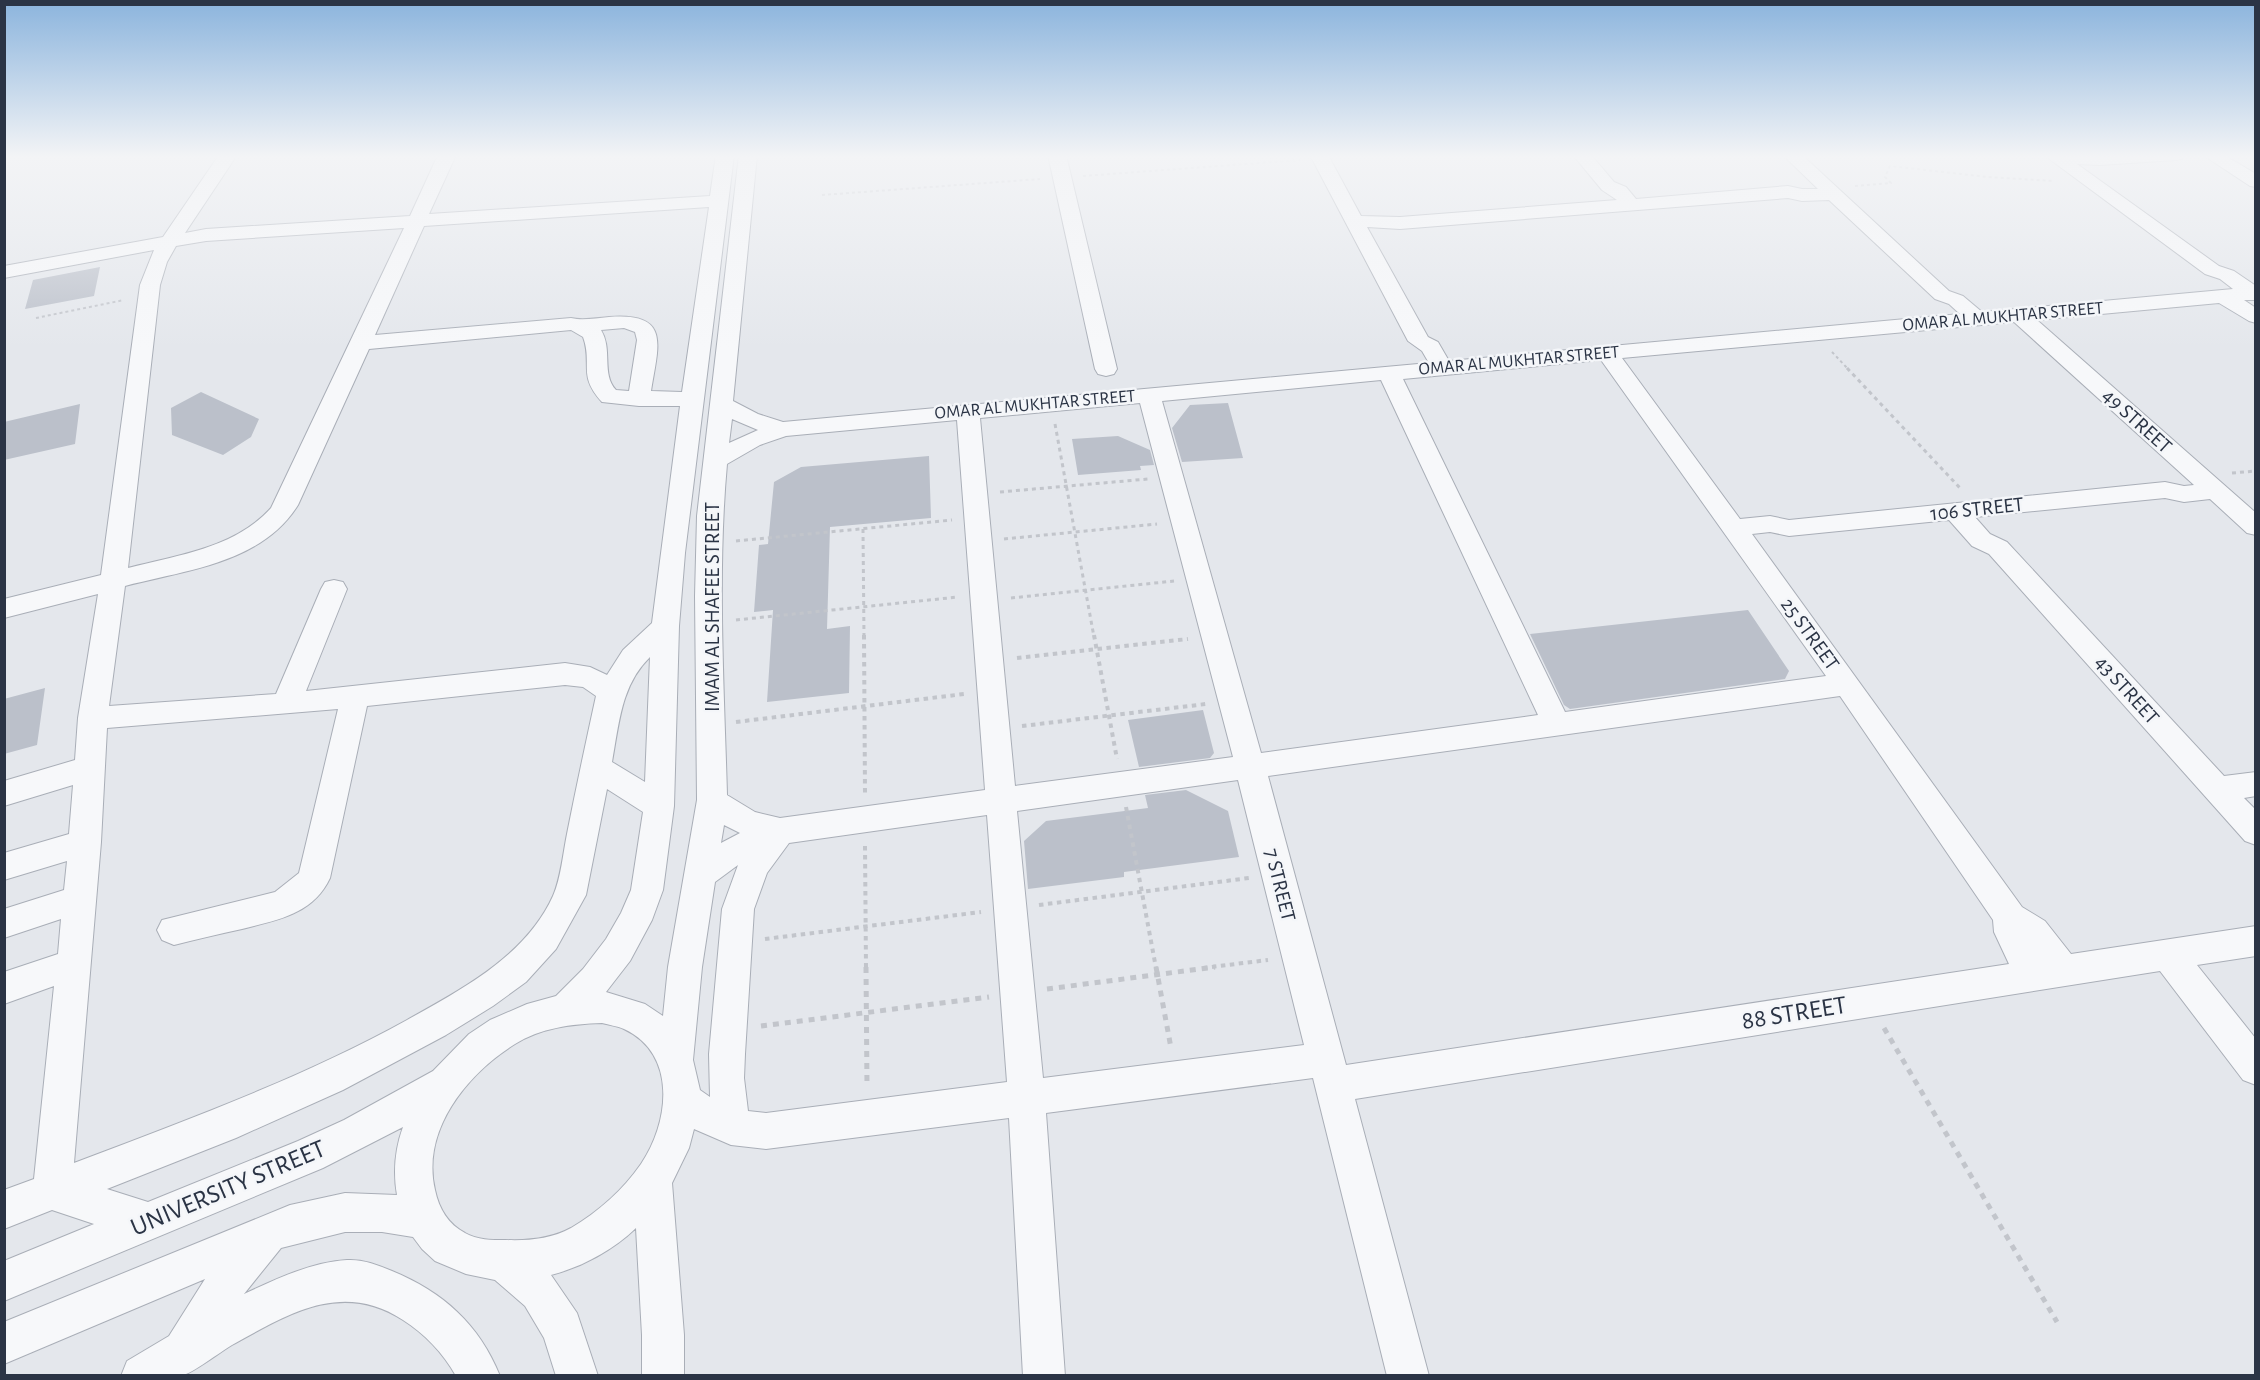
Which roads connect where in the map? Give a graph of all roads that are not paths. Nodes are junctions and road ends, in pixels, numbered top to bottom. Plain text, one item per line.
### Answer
1 (185, 219) edge
2 (440, 219) edge
3 (716, 219) edge
4 (741, 219) edge
5 (1072, 219) edge
6 (1354, 219) edge
7 (1445, 219) edge
8 (1861, 219) edge
9 (2142, 219) edge
10 (416, 221) junction
11 (1357, 226) junction
12 (171, 240) junction
13 (4, 272) edge
14 (2245, 297) edge
15 (2019, 315) junction
16 (2256, 317) edge
17 (1970, 320) junction
18 (582, 325) junction
19 (361, 343) junction
20 (1607, 353) junction
21 (1435, 369) junction
22 (1389, 373) junction
23 (1126, 397) junction
24 (639, 399) junction
25 (692, 399) junction
26 (721, 402) junction
27 (968, 412) junction
28 (783, 429) junction
29 (714, 462) junction
30 (2207, 484) junction
31 (1969, 510) junction
32 (2256, 527) edge
33 (1737, 535) junction
34 (113, 581) junction
35 (334, 590) dead end
36 (4, 609) edge
37 (665, 626) junction
38 (1847, 684) junction
39 (611, 692) junction
40 (355, 696) junction
41 (286, 704) junction
42 (93, 718) junction
43 (1557, 724) junction
44 (1250, 766) junction
45 (90, 768) junction
46 (597, 768) junction
47 (2256, 784) edge
48 (2217, 789) junction
49 (4, 794) edge
50 (712, 800) junction
51 (1001, 800) junction
52 (659, 806) junction
53 (780, 831) junction
54 (2256, 832) edge
55 (84, 842) junction
56 (4, 867) edge
57 (702, 874) junction
58 (80, 899) junction
59 (4, 924) edge
60 (174, 930) dead end
61 (2256, 941) edge
62 (2168, 955) junction
63 (74, 964) junction
64 (2050, 974) junction
65 (4, 988) edge
66 (567, 1008) junction
67 (676, 1059) junction
68 (2256, 1068) edge
69 (1329, 1072) junction
70 (445, 1083) junction
71 (1026, 1097) junction
72 (683, 1100) junction
73 (731, 1127) junction
74 (653, 1182) junction
75 (52, 1191) junction
76 (4, 1210) edge
77 (424, 1220) junction
78 (149, 1222) junction
79 (269, 1232) junction
80 (506, 1263) junction
81 (4, 1281) edge
82 (4, 1342) edge
83 (177, 1363) edge
84 (142, 1376) edge
85 (479, 1376) edge
86 (578, 1376) edge
87 (663, 1376) edge
88 (1044, 1376) edge
89 (1408, 1376) edge

1 - 12 street
2 - 10 street
3 - 25 street, IMAM AL SHAFEE STREET
4 - 26 street, IMAM AL SHAFEE STREET
5 - 23 street, 7 STREET
6 - 11 street
7 - 11 street
8 - 17 street
9 - 14 street
10 - 12 street
10 - 19 street
11 - 21 street
12 - 13 street
12 - 34 street
14 - 15 street, OMAR AL MUKHTAR STREET
14 - 16 street
15 - 17 street, OMAR AL MUKHTAR STREET
15 - 30 street, 49 STREET
17 - 20 street, OMAR AL MUKHTAR STREET
18 - 19 street
18 - 24 street
18 - 24 street
19 - 34 street
20 - 21 street, OMAR AL MUKHTAR STREET
20 - 33 street, 25 STREET
21 - 22 street, OMAR AL MUKHTAR STREET
22 - 23 street, OMAR AL MUKHTAR STREET
22 - 43 street
23 - 27 street, OMAR AL MUKHTAR STREET
23 - 44 street, 7 STREET
24 - 25 street
25 - 37 street, IMAM AL SHAFEE STREET
26 - 28 street, OMAR AL MUKHTAR STREET
26 - 29 street, IMAM AL SHAFEE STREET
27 - 28 street, OMAR AL MUKHTAR STREET
27 - 51 street
28 - 29 street, OMAR AL MUKHTAR STREET
29 - 50 street, IMAM AL SHAFEE STREET
30 - 31 street, 106 STREET
30 - 32 street, 49 STREET
31 - 33 street, 106 STREET
31 - 48 street, 43 STREET
33 - 38 street, 25 STREET
34 - 36 street
34 - 42 street
35 - 41 street
37 - 39 street
37 - 52 street, IMAM AL SHAFEE STREET
38 - 43 street
38 - 64 street, 25 STREET
39 - 40 street
39 - 46 street
40 - 41 street
40 - 60 street
41 - 42 street
42 - 45 street
43 - 44 street
44 - 51 street
44 - 69 street, 7 STREET
45 - 49 street
45 - 55 street
46 - 52 street
46 - 75 street
47 - 48 street
48 - 54 street, 43 STREET
50 - 53 street
50 - 57 street, IMAM AL SHAFEE STREET
51 - 53 street
51 - 71 street
52 - 66 street, IMAM AL SHAFEE STREET
53 - 57 street
53 - 73 street
55 - 56 street
55 - 58 street
57 - 67 street, IMAM AL SHAFEE STREET
58 - 59 street
58 - 63 street
61 - 62 street, 88 STREET
62 - 64 street, 88 STREET
62 - 68 street
63 - 65 street
63 - 75 street
64 - 69 street, 88 STREET
66 - 67 street
66 - 70 street
67 - 72 street
69 - 71 street, 88 STREET
69 - 89 street, 7 STREET
70 - 77 street
70 - 78 street, UNIVERSITY STREET
71 - 73 street, 88 STREET
71 - 88 street
72 - 73 street, 88 STREET
72 - 74 street
74 - 80 street
74 - 87 street
75 - 76 street
75 - 78 street
77 - 79 street
77 - 80 street
78 - 81 street, UNIVERSITY STREET
79 - 82 street
79 - 83 street
80 - 86 street
83 - 84 street
83 - 85 street

